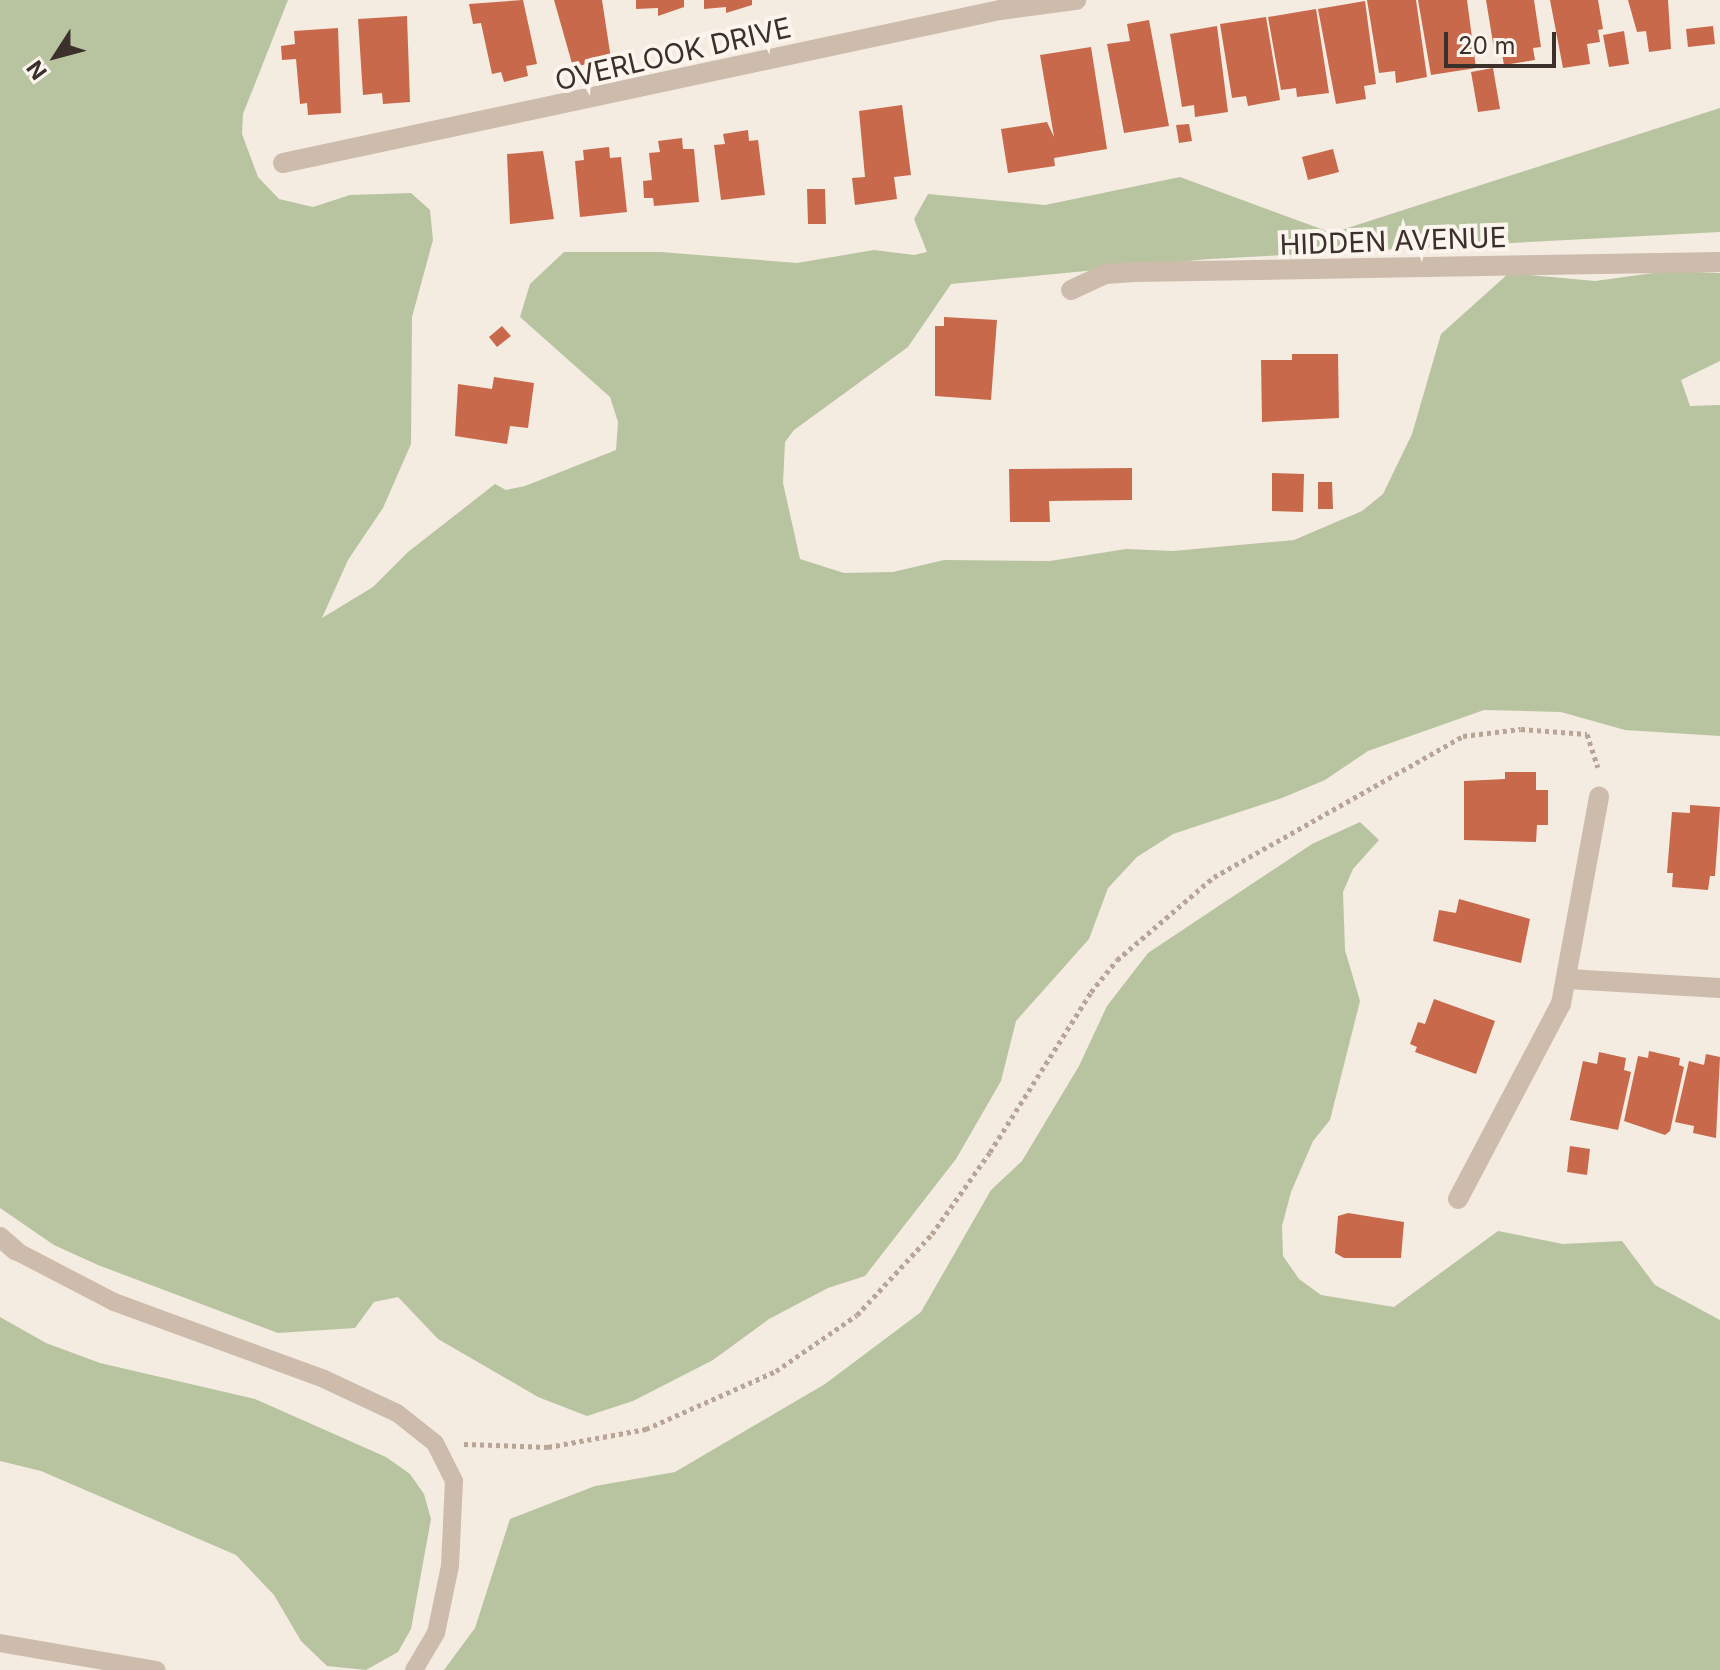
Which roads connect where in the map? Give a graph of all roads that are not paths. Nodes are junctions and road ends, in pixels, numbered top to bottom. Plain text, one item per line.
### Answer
1 (1076, 0) edge
2 (1001, 5) edge
3 (283, 163) dead end
4 (1720, 262) edge
5 (1071, 290) dead end
6 (1599, 796) road end
7 (1568, 979) junction
8 (1720, 988) edge
9 (1458, 1199) dead end
10 (0, 1237) edge
11 (16, 1251) joint
12 (0, 1643) edge
13 (157, 1670) edge
14 (414, 1670) edge

1 - 2 street, OVERLOOK DRIVE
2 - 3 street, OVERLOOK DRIVE
4 - 5 street, HIDDEN AVENUE
6 - 7 street
7 - 8 street
7 - 9 street
10 - 11 street
11 - 14 lane
12 - 13 lane

